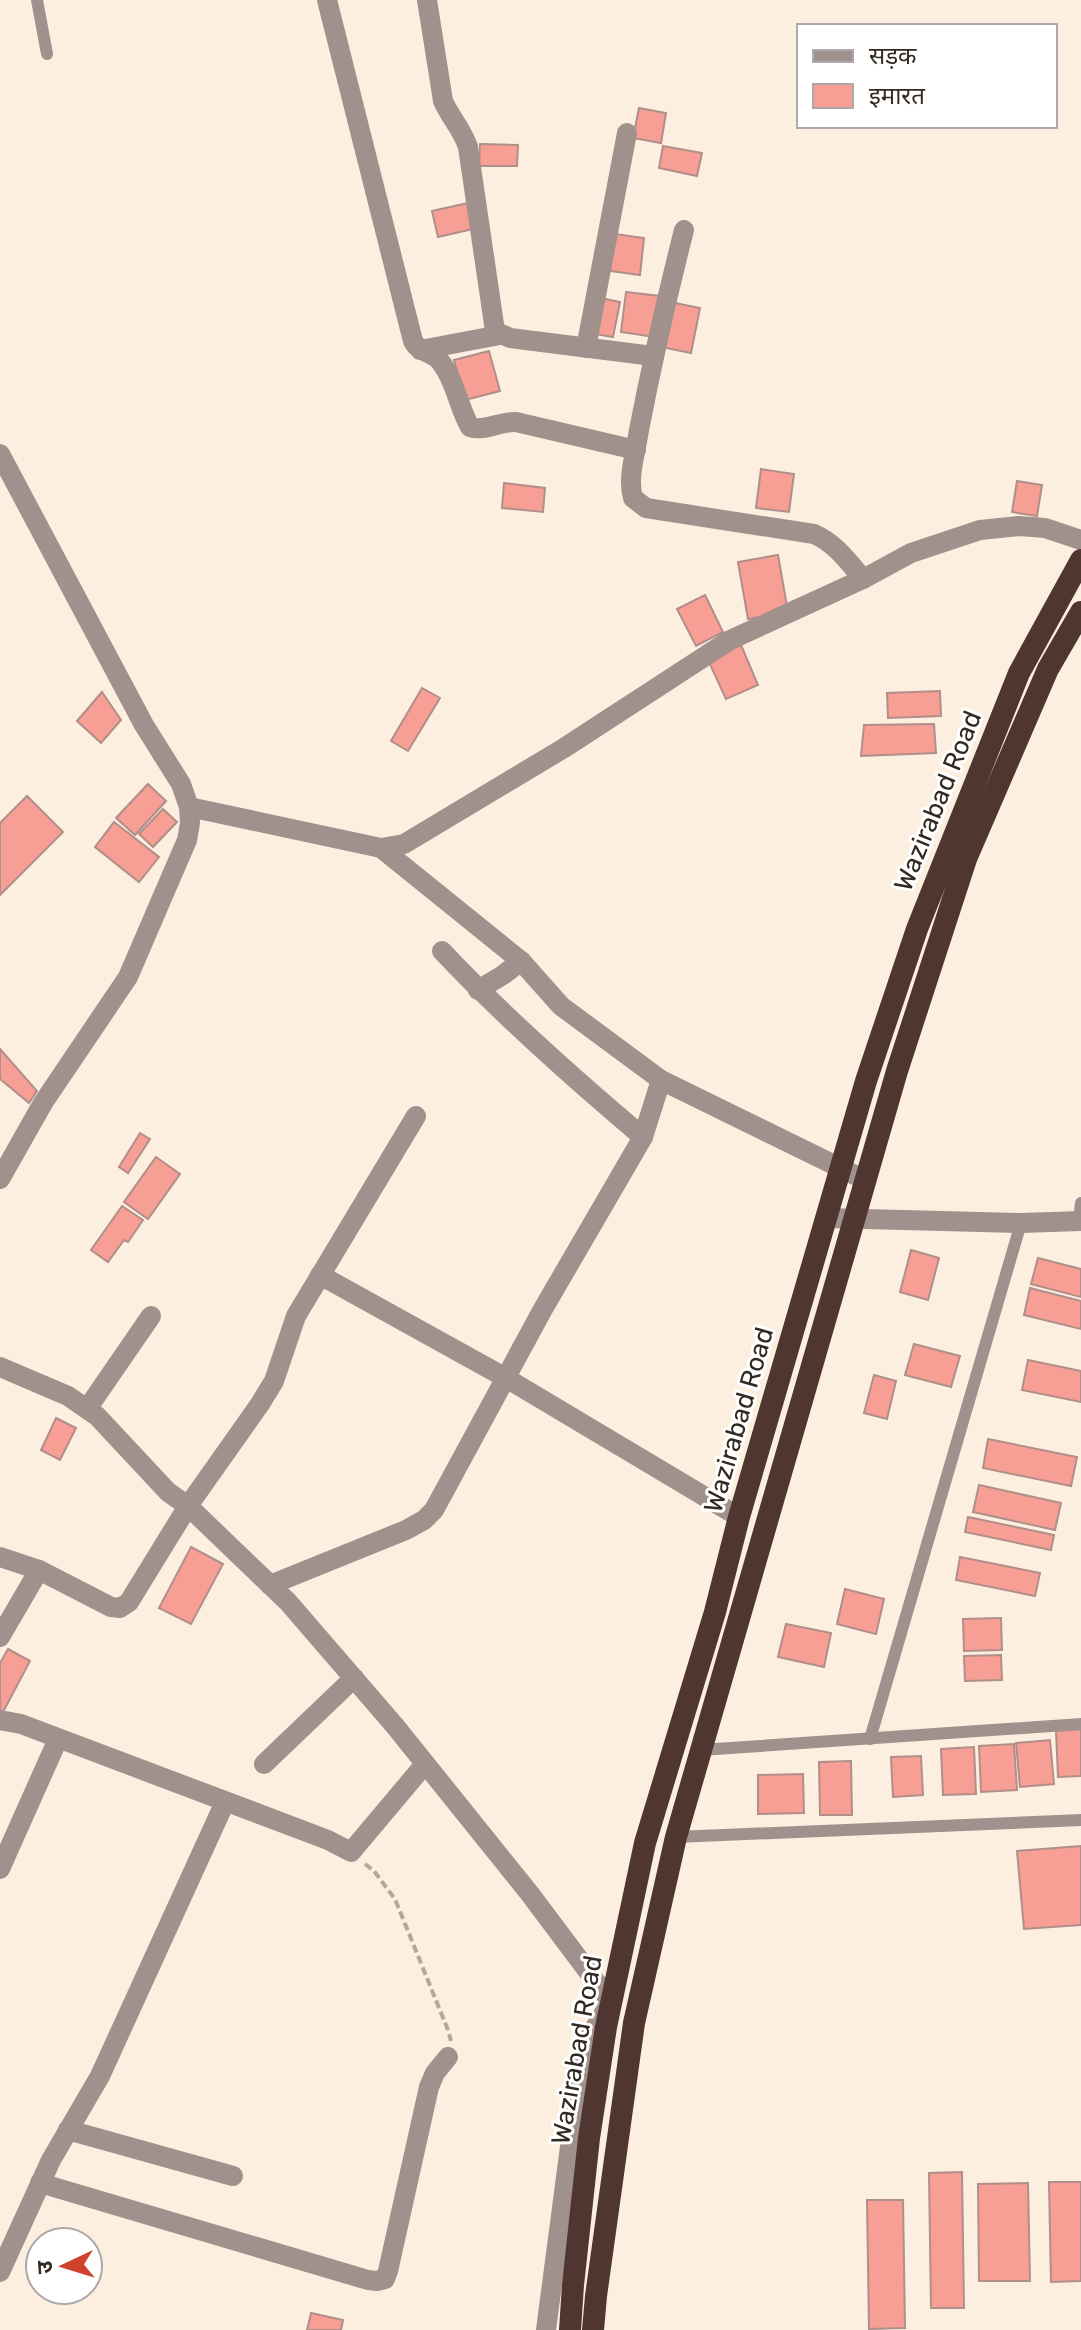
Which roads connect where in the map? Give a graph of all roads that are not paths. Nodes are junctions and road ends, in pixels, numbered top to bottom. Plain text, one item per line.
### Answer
1 (37, 0) edge
2 (327, 0) edge
3 (427, 0) edge
4 (47, 54) dead end
5 (627, 133) dead end
6 (684, 230) dead end
7 (500, 335) junction
8 (586, 348) junction
9 (420, 350) junction
10 (653, 356) junction
11 (636, 450) junction
12 (0, 454) edge
13 (6, 483) edge
14 (1081, 540) edge
15 (1081, 560) edge
16 (863, 579) junction
17 (1081, 612) edge
18 (189, 807) junction
19 (381, 848) junction
20 (442, 951) dead end
21 (521, 961) junction
22 (478, 990) junction
23 (661, 1080) junction
24 (416, 1116) dead end
25 (643, 1137) junction
26 (841, 1169) junction
27 (0, 1179) edge
28 (865, 1180) junction
29 (1080, 1215) edge
30 (827, 1218) junction
31 (854, 1218) junction
32 (1021, 1223) junction
33 (320, 1275) junction
34 (151, 1316) dead end
35 (0, 1367) edge
36 (506, 1378) junction
37 (87, 1409) junction
38 (188, 1506) junction
39 (739, 1517) junction
40 (0, 1557) edge
41 (39, 1570) junction
42 (270, 1585) junction
43 (0, 1637) edge
44 (354, 1678) junction
45 (0, 1720) edge
46 (1081, 1724) edge
47 (58, 1739) junction
48 (870, 1739) junction
49 (701, 1750) junction
50 (264, 1764) dead end
51 (425, 1764) junction
52 (225, 1802) junction
53 (1081, 1820) edge
54 (676, 1837) junction
55 (0, 1869) edge
56 (611, 2002) junction
57 (639, 2004) junction
58 (448, 2057) road end
59 (68, 2130) junction
60 (233, 2176) dead end
61 (40, 2183) junction
62 (0, 2272) edge
63 (546, 2330) edge
64 (570, 2330) edge
65 (593, 2330) edge

1 - 4 lane
2 - 9 street
3 - 7 street
5 - 8 street
6 - 10 street
7 - 8 street
7 - 9 street
8 - 10 street
9 - 11 street
10 - 11 street
11 - 16 street
12 - 13 street
13 - 18 street
14 - 16 street
15 - 26 highway, Wazirabad Road
16 - 19 street
17 - 28 highway, Wazirabad Road
18 - 19 street
18 - 27 street
19 - 21 street
20 - 22 street
21 - 22 street
21 - 23 street
22 - 25 street
23 - 25 street
23 - 26 street
24 - 33 street
25 - 36 street
26 - 28 street
26 - 30 highway, Wazirabad Road
28 - 31 highway, Wazirabad Road
29 - 32 street
30 - 31 street
30 - 39 highway, Wazirabad Road
31 - 32 street
31 - 49 highway, Wazirabad Road
32 - 48 lane
33 - 36 street
33 - 38 street
34 - 37 street
35 - 37 street
36 - 39 street
36 - 42 street
37 - 38 street
38 - 41 street
38 - 42 street
39 - 56 highway, Wazirabad Road
40 - 41 street
41 - 43 street
42 - 44 street
44 - 50 street
44 - 51 street
45 - 47 street
46 - 48 lane
47 - 52 street
47 - 55 street
48 - 49 lane
49 - 54 highway, Wazirabad Road
51 - 52 street
51 - 56 street
52 - 59 street
53 - 54 lane
54 - 57 highway, Wazirabad Road
56 - 57 street
56 - 63 street
56 - 64 highway, Wazirabad Road
57 - 65 highway, Wazirabad Road
58 - 61 street
59 - 60 street
59 - 61 street
61 - 62 street

